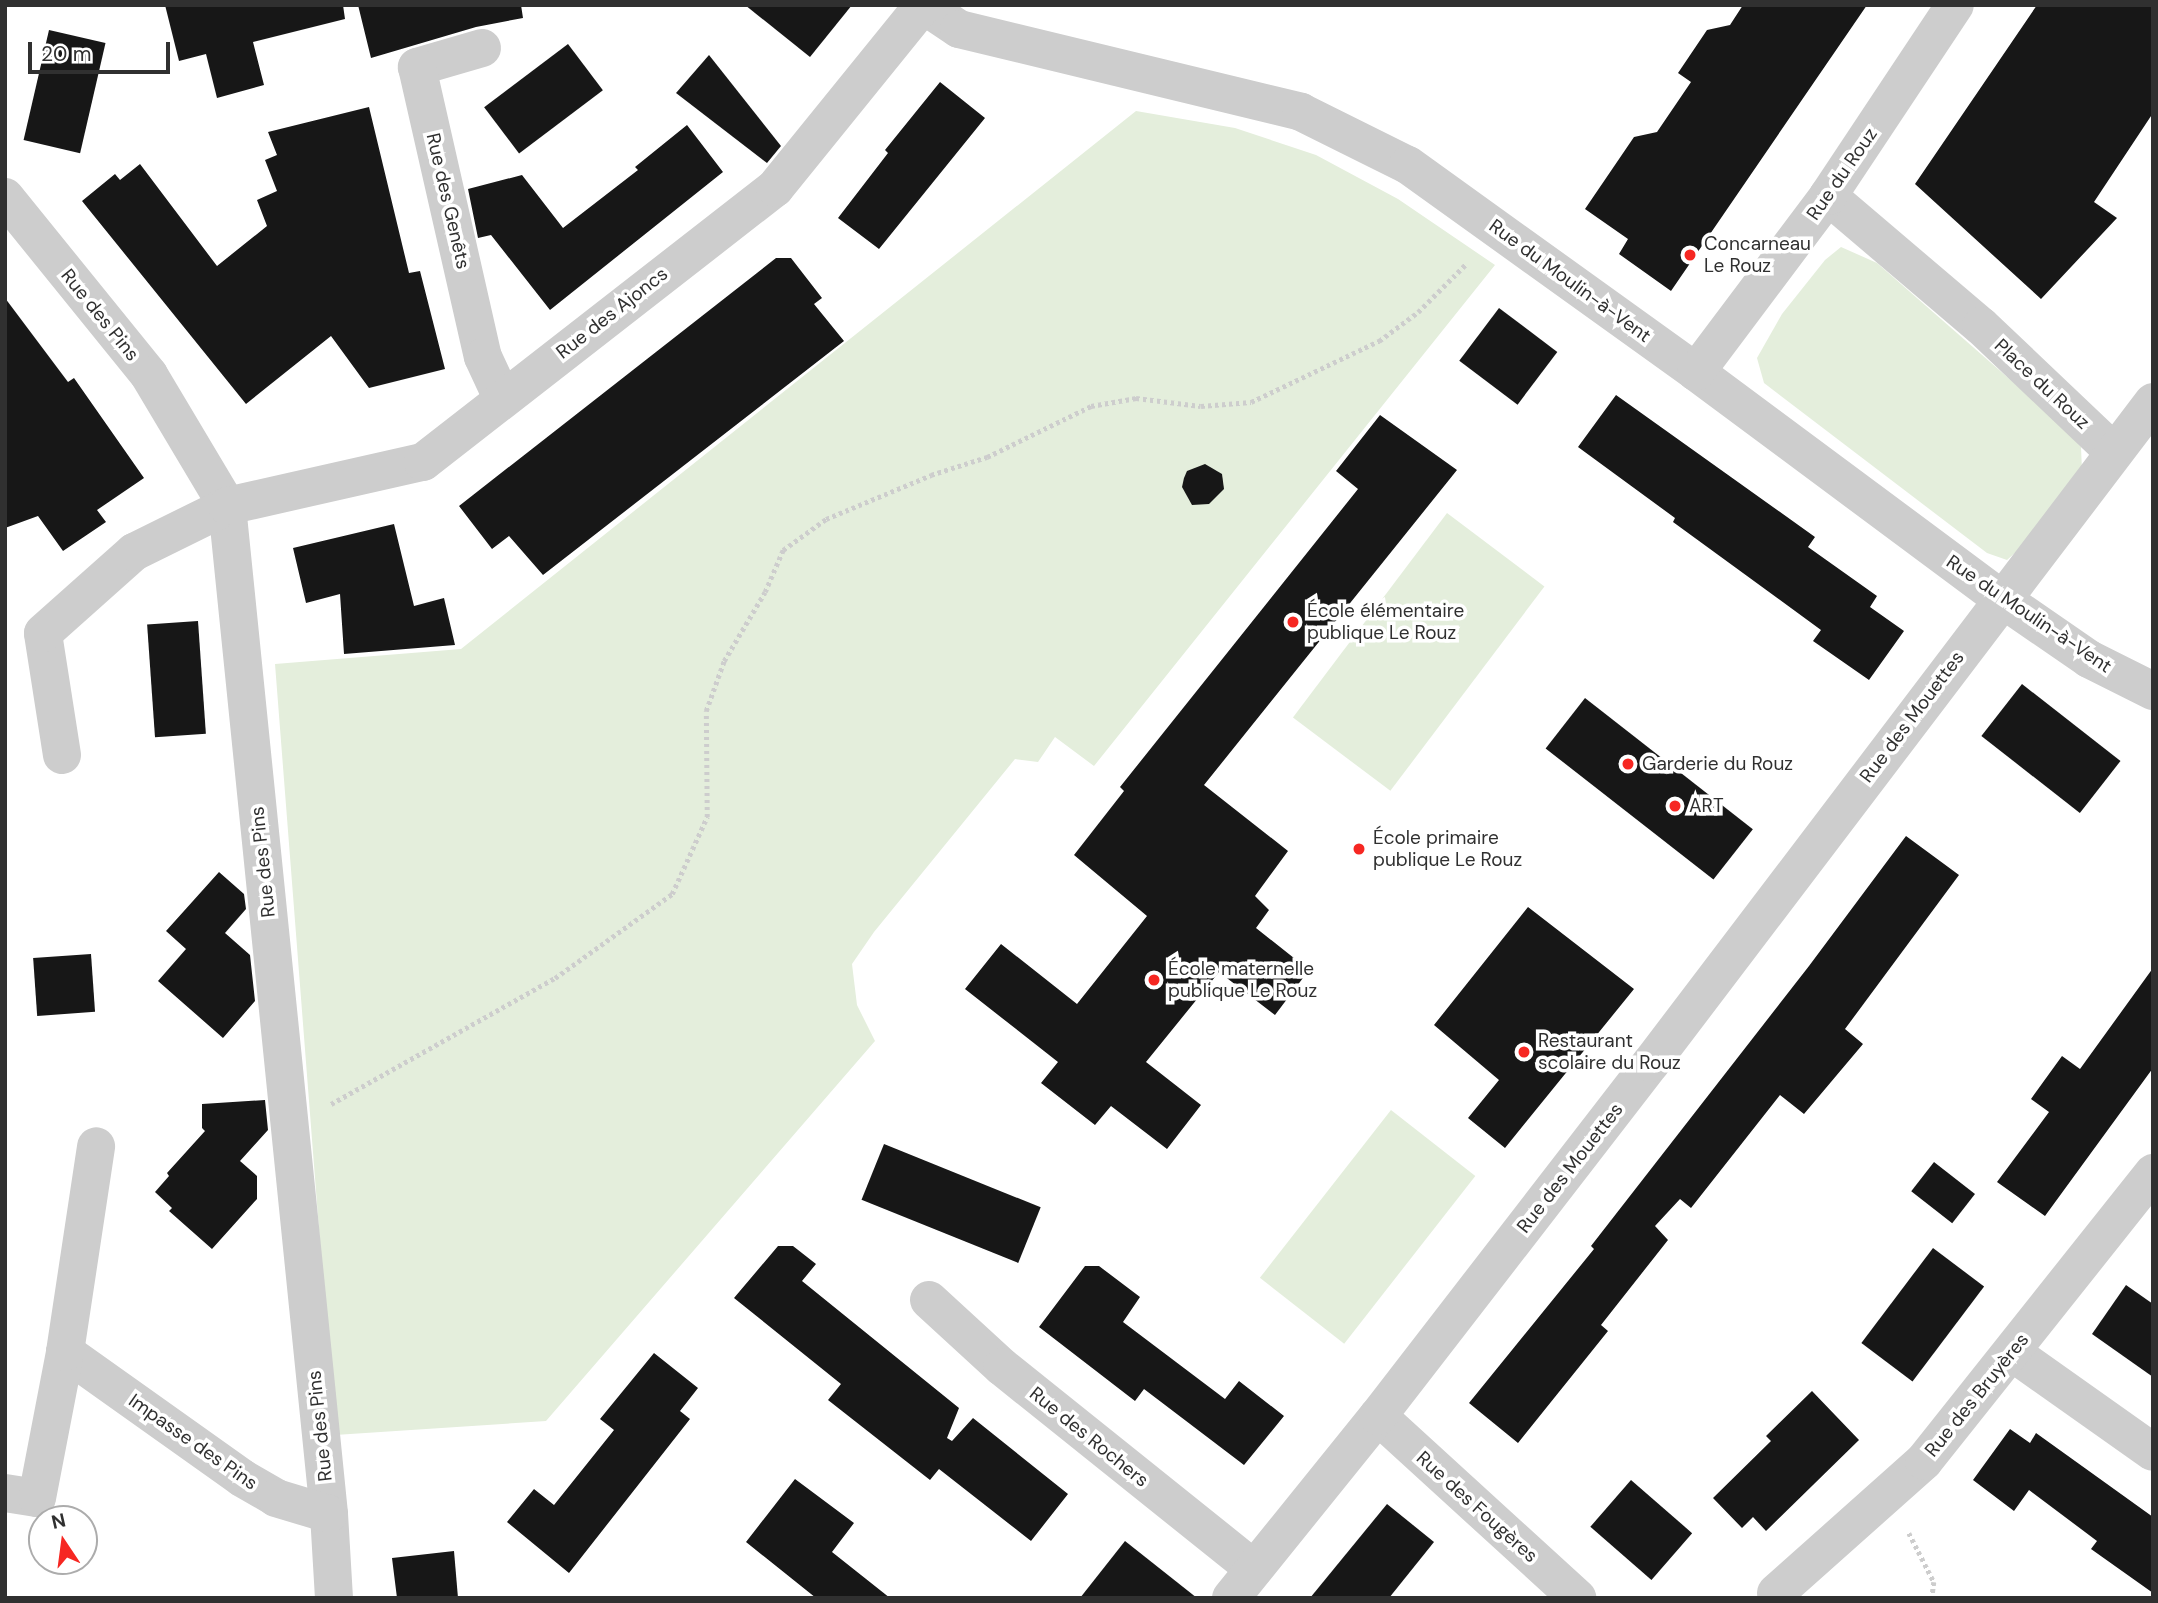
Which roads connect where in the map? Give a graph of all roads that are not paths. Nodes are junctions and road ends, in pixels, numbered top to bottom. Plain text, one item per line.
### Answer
1 (923, 5) edge
2 (1955, 5) edge
3 (482, 48) dead end
4 (1828, 196) junction
5 (5, 197) edge
6 (1696, 372) junction
7 (502, 398) junction
8 (2153, 402) edge
9 (2114, 452) junction
10 (227, 506) junction
11 (2002, 600) junction
12 (2153, 691) edge
13 (62, 755) dead end
14 (96, 1146) dead end
15 (2153, 1173) edge
16 (929, 1300) dead end
17 (65, 1352) junction
18 (2013, 1353) junction
19 (1378, 1416) junction
20 (2153, 1452) edge
21 (5, 1493) edge
22 (329, 1514) junction
23 (1243, 1583) edge
24 (1776, 1593) dead end
25 (334, 1598) edge
26 (1577, 1598) edge

1 - 6 street, Rue du Moulin-à-Vent
1 - 7 street, Rue des Ajoncs
2 - 4 street, Rue du Rouz
3 - 7 street, Rue des Genêts
4 - 6 street, Rue du Rouz
4 - 9 street, Place du Rouz
5 - 10 street, Rue des Pins
6 - 11 street, Rue du Moulin-à-Vent
7 - 10 street, Rue des Ajoncs
8 - 9 street
9 - 11 street
10 - 13 street, Rue des Ajoncs
10 - 22 street, Rue des Pins
11 - 12 street, Rue du Moulin-à-Vent
11 - 19 street, Rue des Mouettes
14 - 17 street
15 - 18 street, Rue des Bruyères
16 - 23 street, Rue des Rochers
17 - 21 street
17 - 22 street, Impasse des Pins
18 - 20 street
18 - 24 street, Rue des Bruyères
19 - 23 street, Rue des Mouettes
19 - 26 street, Rue des Fougères
22 - 25 street, Rue des Pins

